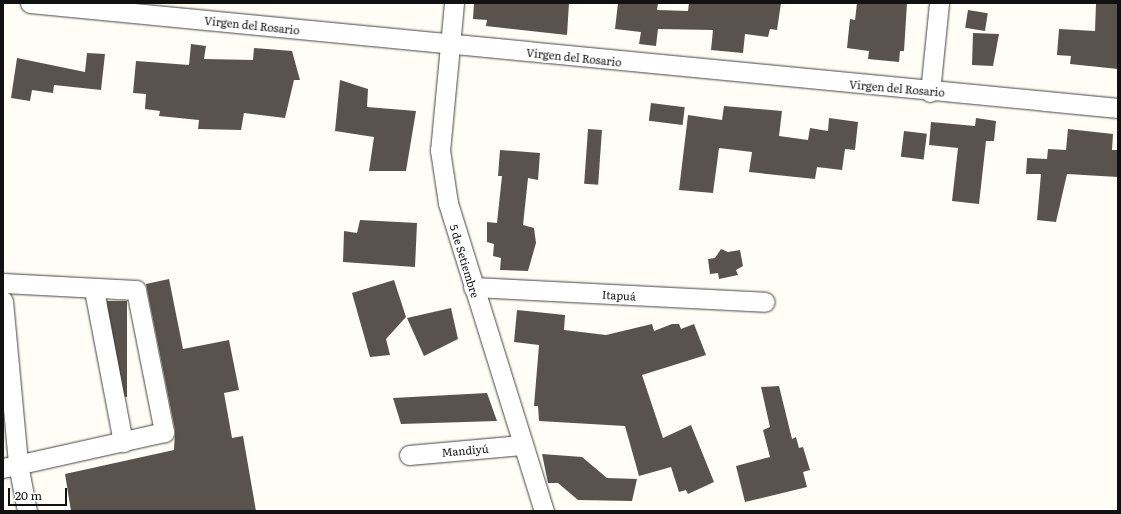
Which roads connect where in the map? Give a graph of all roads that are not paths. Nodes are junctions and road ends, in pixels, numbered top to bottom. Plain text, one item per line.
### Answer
1 (30, 3) edge
2 (454, 3) edge
3 (939, 3) edge
4 (100, 7) edge
5 (450, 45) junction
6 (930, 92) junction
7 (1118, 108) edge
8 (3, 283) edge
9 (473, 287) junction
10 (94, 290) junction
11 (3, 301) edge
12 (765, 302) dead end
13 (123, 442) junction
14 (522, 445) junction
15 (409, 455) dead end
16 (10, 466) edge
17 (27, 511) edge
18 (544, 511) edge

1 - 4 street, Virgen del Rosario
2 - 5 street, 5 de Setiembre
3 - 6 street
4 - 5 street, Virgen del Rosario
5 - 6 street, Virgen del Rosario
5 - 9 street, 5 de Setiembre
6 - 7 street, Virgen del Rosario
8 - 10 street
9 - 12 street, Itapuá
9 - 14 street, 5 de Setiembre
10 - 13 street
10 - 13 street
11 - 16 street
13 - 16 street
14 - 15 street, Mandiyú
14 - 18 street, 5 de Setiembre
16 - 17 street

